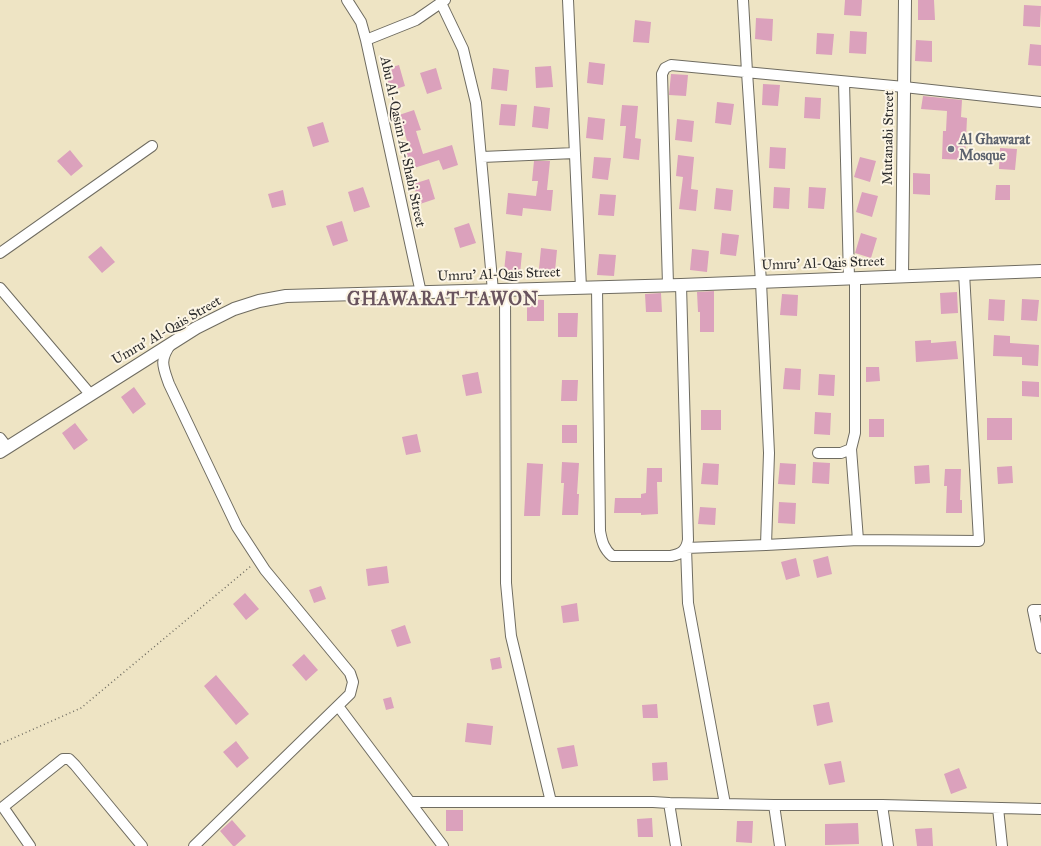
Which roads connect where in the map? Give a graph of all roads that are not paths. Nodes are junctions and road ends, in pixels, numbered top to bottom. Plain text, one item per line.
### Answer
1 (347, 0) edge
2 (568, 0) edge
3 (743, 0) edge
4 (905, 0) edge
5 (443, 2) edge
6 (366, 40) junction
7 (747, 72) junction
8 (844, 82) junction
9 (904, 87) junction
10 (1041, 102) edge
11 (152, 146) dead end
12 (575, 152) junction
13 (482, 157) junction
14 (0, 253) edge
15 (1041, 270) edge
16 (964, 273) junction
17 (902, 276) junction
18 (852, 278) junction
19 (761, 282) junction
20 (668, 285) junction
21 (681, 285) junction
22 (597, 287) junction
23 (0, 288) edge
24 (581, 288) junction
25 (499, 290) junction
26 (421, 293) junction
27 (174, 341) junction
28 (90, 394) junction
29 (2, 446) edge
30 (851, 449) junction
31 (818, 453) dead end
32 (858, 540) junction
33 (766, 545) junction
34 (686, 548) junction
35 (1041, 610) edge
36 (1041, 648) edge
37 (338, 706) junction
38 (410, 802) junction
39 (550, 802) junction
40 (669, 803) junction
41 (2, 804) edge
42 (725, 804) junction
43 (774, 805) junction
44 (882, 805) junction
45 (998, 808) junction
46 (1041, 809) edge
47 (30, 846) edge
48 (142, 846) edge
49 (194, 846) edge
50 (443, 846) edge
51 (676, 846) edge
52 (780, 846) edge
53 (888, 846) edge
54 (1002, 846) edge

1 - 6 street, Abu Al-Qasim Al-Shabi Street
2 - 12 street
3 - 7 street
4 - 9 street, Mutanabi Street
5 - 6 street
5 - 13 street
6 - 26 street, Abu Al-Qasim Al-Shabi Street
7 - 8 street
7 - 19 street
7 - 20 street
8 - 9 street
8 - 18 street
9 - 10 street
9 - 17 street, Mutanabi Street
11 - 14 street
12 - 13 street
12 - 24 street
13 - 25 street
15 - 16 street, Umru' Al-Qais Street
16 - 17 street, Umru' Al-Qais Street
16 - 32 street
17 - 18 street, Umru' Al-Qais Street
18 - 19 street, Umru' Al-Qais Street
18 - 30 street
19 - 21 street, Umru' Al-Qais Street
19 - 33 street
20 - 21 street, Umru' Al-Qais Street
20 - 22 street, Umru' Al-Qais Street
21 - 34 street
22 - 24 street, Umru' Al-Qais Street
22 - 34 street
23 - 28 street
24 - 25 street, Umru' Al-Qais Street
25 - 26 street, Umru' Al-Qais Street
25 - 39 street
26 - 27 street, Umru' Al-Qais Street
27 - 28 street, Umru' Al-Qais Street
27 - 37 street
28 - 29 street, Umru' Al-Qais Street
30 - 31 street
30 - 32 street
32 - 33 street
33 - 34 street
34 - 42 street
35 - 36 street
37 - 38 street
37 - 49 street
38 - 39 street
38 - 50 street
39 - 40 street
40 - 42 street
40 - 51 street
41 - 47 street
41 - 48 street
42 - 43 street
43 - 44 street
43 - 52 street
44 - 45 street
44 - 53 street
45 - 46 street
45 - 54 street

